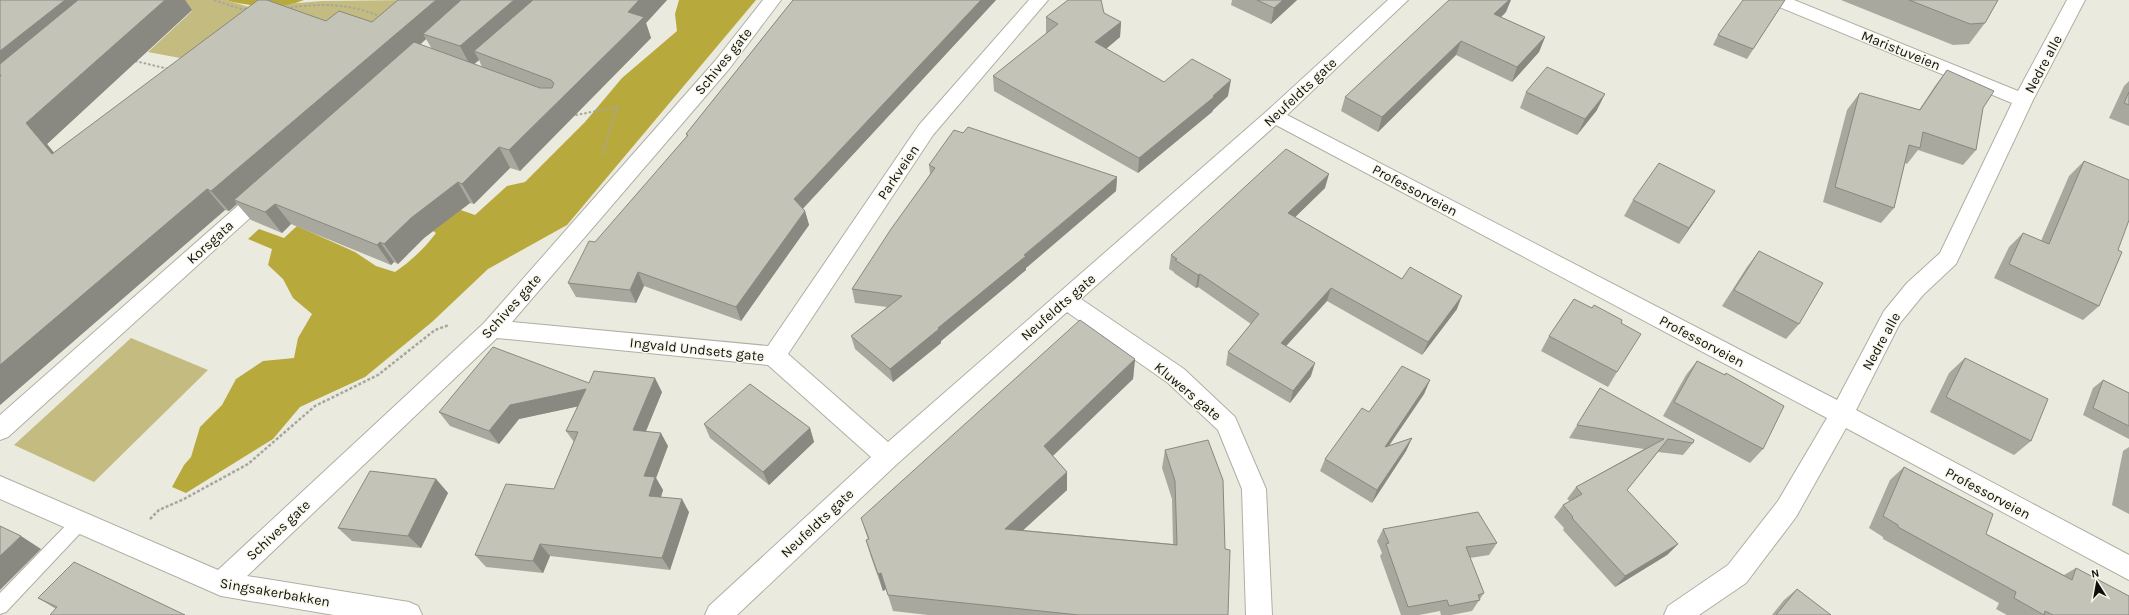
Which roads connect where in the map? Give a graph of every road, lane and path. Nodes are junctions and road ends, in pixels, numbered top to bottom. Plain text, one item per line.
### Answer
1 (214, 0) edge
2 (772, 0) edge
3 (1039, 0) edge
4 (1399, 0) edge
5 (1778, 0) edge
6 (2076, 0) edge
7 (284, 8) edge
8 (255, 9) edge
9 (383, 17) edge
10 (132, 60) dead end
11 (165, 73) edge
12 (2023, 100) junction
13 (617, 107) dead end
14 (1274, 116) junction
15 (568, 117) dead end
16 (282, 178) edge
17 (1066, 300) junction
18 (456, 323) dead end
19 (492, 329) junction
20 (774, 356) junction
21 (1842, 414) junction
22 (0, 430) edge
23 (888, 457) junction
24 (0, 487) edge
25 (80, 522) junction
26 (128, 543) junction
27 (2129, 568) edge
28 (221, 584) junction
29 (0, 606) edge
30 (409, 615) edge
31 (718, 615) edge
32 (1259, 615) edge
33 (1676, 615) edge

1 - 8 path
2 - 19 street, Schives gate
3 - 20 street, Parkveien
4 - 14 street, Neufeldts gate
5 - 12 street, Maristuveien
6 - 12 street, Nedre alle
7 - 9 path
10 - 11 path
12 - 21 street, Nedre alle
13 - 15 path
14 - 17 street, Neufeldts gate
14 - 21 street, Professorveien
16 - 22 street, Korsgata
17 - 23 street, Neufeldts gate
17 - 32 street, Kluwers gate
18 - 26 path
19 - 20 street, Ingvald Undsets gate
19 - 28 street, Schives gate
20 - 23 street, Ingvald Undsets gate
21 - 27 street, Professorveien
21 - 33 street, Nedre alle
23 - 31 street, Neufeldts gate
24 - 25 street, Singsakerbakken
25 - 26 street, Singsakerbakken
25 - 29 lane
26 - 28 street, Singsakerbakken
28 - 30 street, Singsakerbakken

